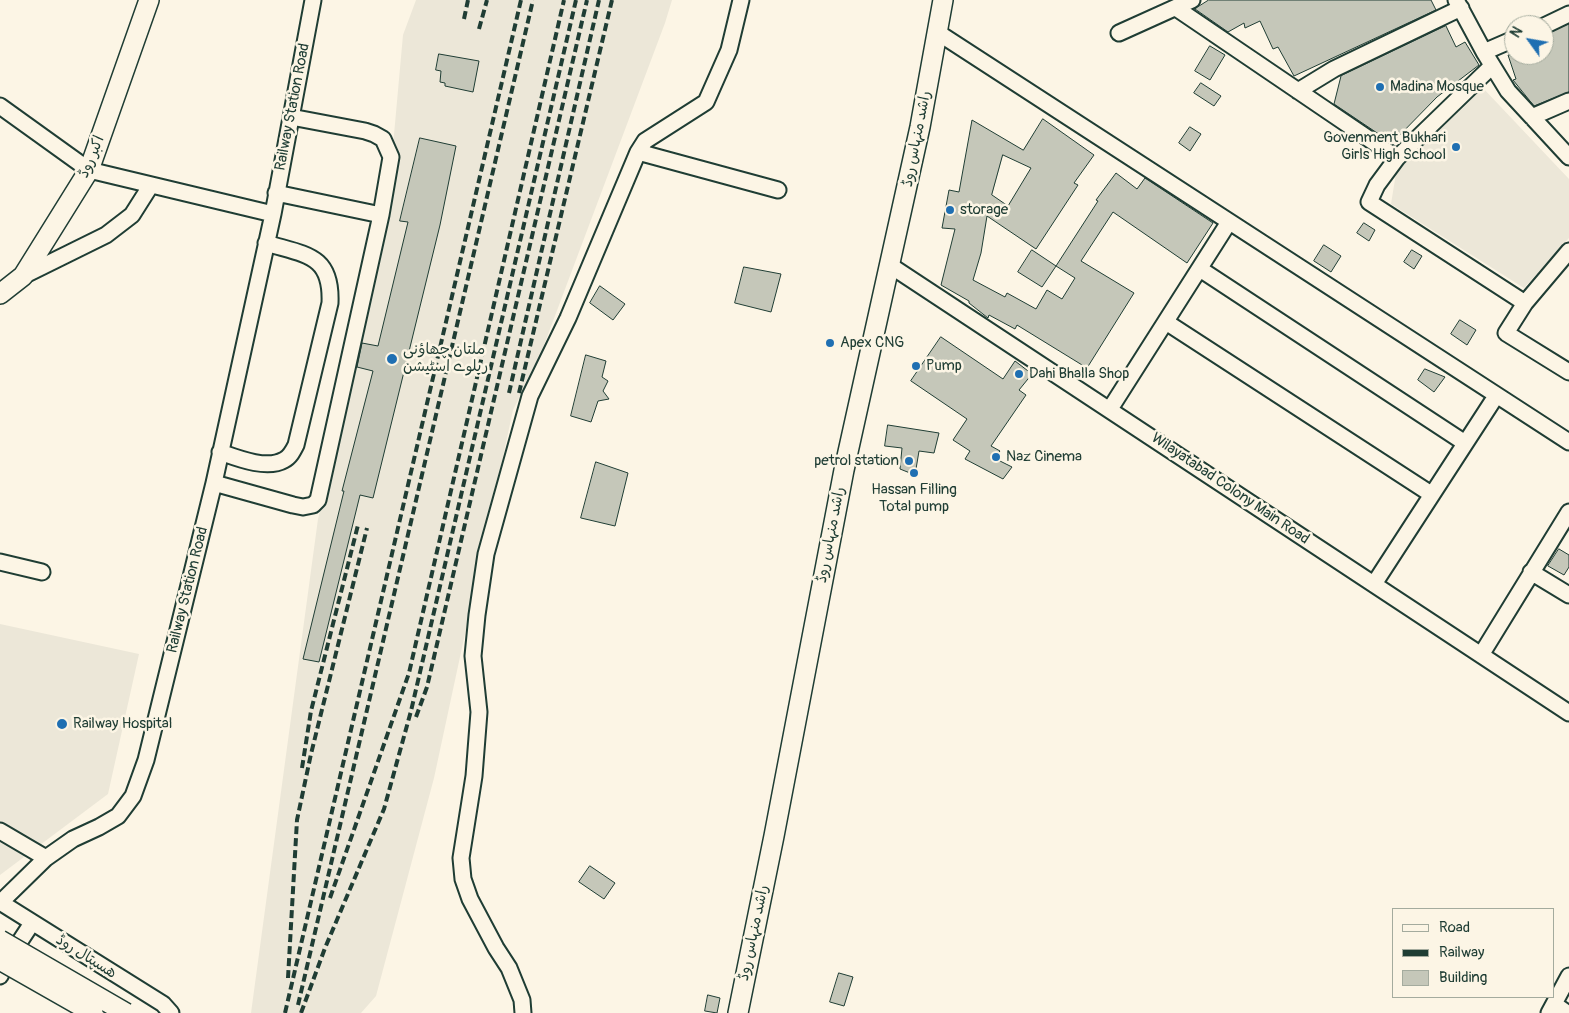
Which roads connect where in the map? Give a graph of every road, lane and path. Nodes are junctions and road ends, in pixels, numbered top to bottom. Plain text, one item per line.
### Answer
1 (149, 0) edge
2 (313, 0) edge
3 (741, 0) edge
4 (943, 0) edge
5 (1192, 0) edge
6 (1458, 4) edge
7 (1176, 8) junction
8 (1569, 14) edge
9 (1554, 21) edge
10 (937, 32) junction
11 (1119, 33) dead end
12 (1504, 43) edge
13 (1484, 52) junction
14 (1492, 66) junction
15 (1298, 90) junction
16 (1569, 101) edge
17 (0, 106) edge
18 (291, 117) junction
19 (1532, 117) junction
20 (638, 152) junction
21 (1569, 157) edge
22 (1398, 158) junction
23 (89, 170) junction
24 (151, 185) junction
25 (778, 190) dead end
26 (276, 192) junction
27 (273, 214) junction
28 (381, 215) junction
29 (1229, 222) junction
30 (266, 243) junction
31 (1569, 251) edge
32 (890, 266) junction
33 (1563, 268) edge
34 (1200, 269) junction
35 (23, 276) junction
36 (0, 294) edge
37 (1525, 303) junction
38 (1166, 322) junction
39 (1569, 372) edge
40 (1496, 396) junction
41 (1110, 410) junction
42 (1569, 442) edge
43 (1466, 443) junction
44 (220, 452) junction
45 (214, 483) junction
46 (1431, 494) junction
47 (1569, 512) edge
48 (0, 562) edge
49 (42, 572) dead end
50 (1531, 572) junction
51 (1374, 584) junction
52 (1569, 595) edge
53 (1481, 656) junction
54 (1569, 713) edge
55 (0, 831) edge
56 (46, 858) junction
57 (0, 902) edge
58 (32, 923) junction
59 (0, 940) edge
60 (0, 960) edge
61 (0, 976) edge
62 (1569, 976) edge
63 (1551, 1008) edge
64 (93, 1013) edge
65 (126, 1013) edge
66 (172, 1013) edge
67 (523, 1013) edge
68 (738, 1013) edge
69 (1567, 1013) edge

1 - 23 main road, اکبر روڈ
2 - 18 street, Railway Station Road
3 - 20 street
4 - 10 main road, راشد منہاس روڈ
5 - 7 street
6 - 13 street
6 - 15 street
7 - 11 street
7 - 15 street
8 - 9 street
10 - 29 street
10 - 32 main road, راشد منہاس روڈ
12 - 13 street
13 - 14 street
14 - 19 street
14 - 22 street
15 - 22 street
16 - 19 street
17 - 23 street
18 - 26 street, Railway Station Road
18 - 28 street
19 - 21 street
20 - 25 street
20 - 67 street
22 - 37 street
23 - 24 street
23 - 35 main road, اکبر روڈ
24 - 27 street
24 - 35 street
26 - 27 street, Railway Station Road
26 - 28 street
27 - 30 street, Railway Station Road
28 - 45 street
29 - 34 street
29 - 40 street
30 - 44 street, Railway Station Road
30 - 44 street
31 - 33 street
32 - 41 street, Wilayatabad Colony Main Road
32 - 68 main road, راشد منہاس روڈ
33 - 37 street
34 - 38 street
34 - 43 street
35 - 36 main road, اکبر روڈ
37 - 39 street
38 - 41 street
38 - 46 street
40 - 42 street
40 - 43 street
41 - 51 street, Wilayatabad Colony Main Road
43 - 46 street
44 - 45 street, Railway Station Road
45 - 56 street, Railway Station Road
46 - 51 street
47 - 50 street
48 - 49 street
50 - 52 street
50 - 53 street
51 - 53 street, Wilayatabad Colony Main Road
53 - 54 street, Wilayatabad Colony Main Road
55 - 56 street
56 - 57 street, Railway Station Road
57 - 58 street, ھسپتال روڈ
58 - 61 street
58 - 66 street, ھسپتال روڈ
59 - 65 main road, bridge
60 - 64 main road, bridge
62 - 63 street
63 - 69 street

